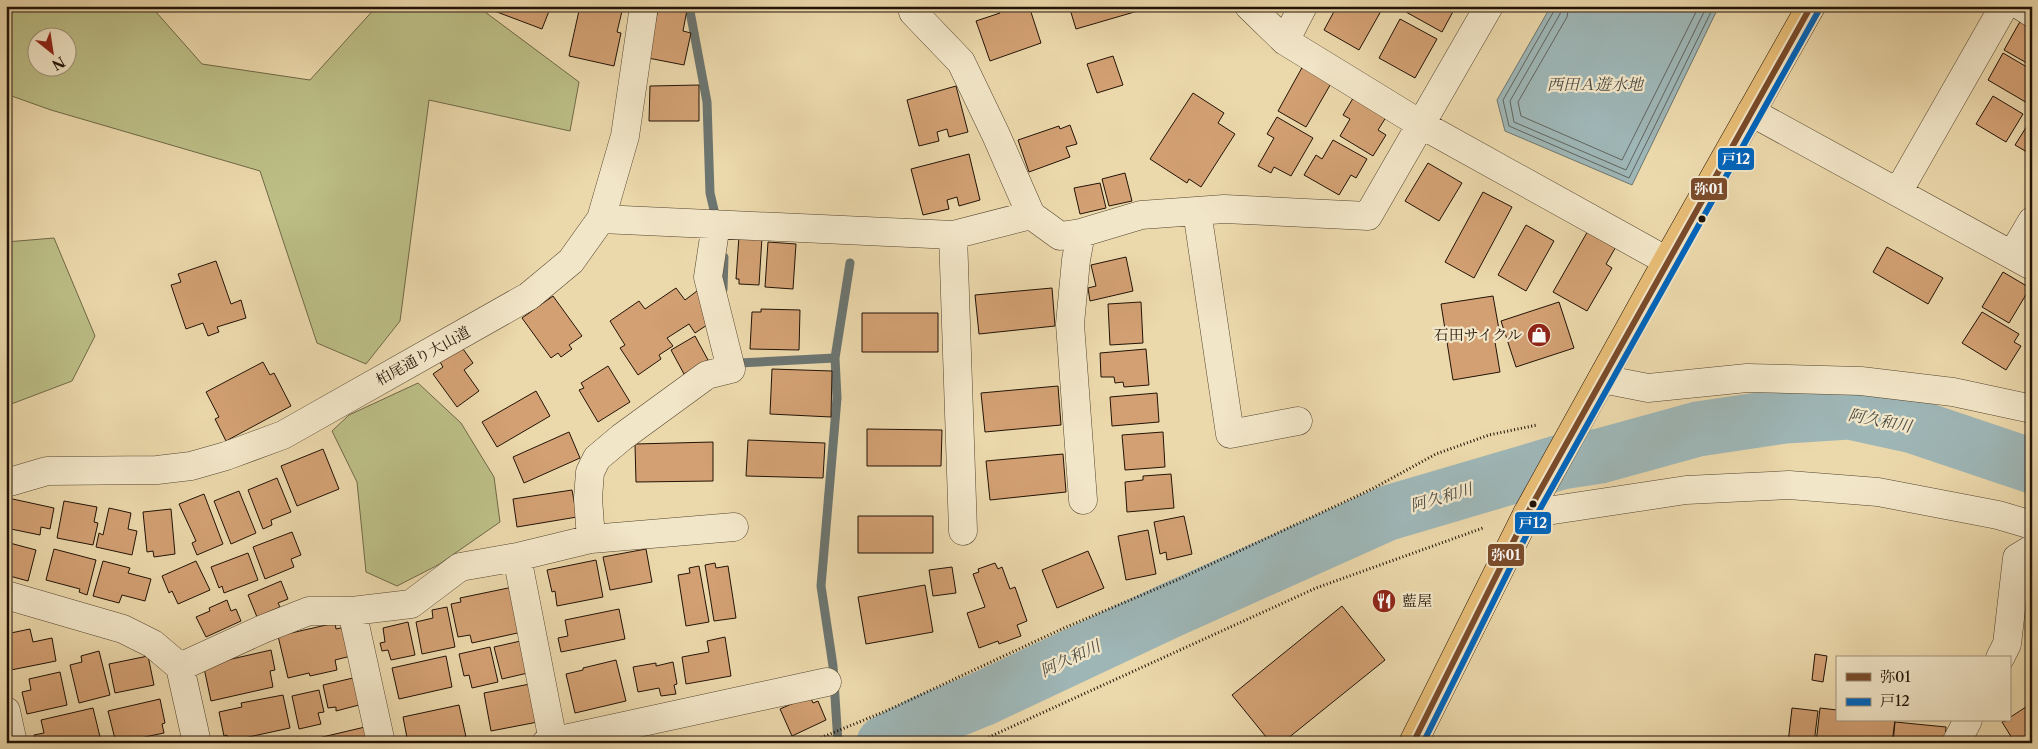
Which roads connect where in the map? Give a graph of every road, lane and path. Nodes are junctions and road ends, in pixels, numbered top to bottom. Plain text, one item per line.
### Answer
1 (644, 6) edge
2 (912, 6) edge
3 (1249, 6) edge
4 (1303, 6) edge
5 (1489, 6) edge
6 (1811, 6) edge
7 (2004, 6) edge
8 (2021, 6) edge
9 (2032, 13) edge
10 (1284, 41) junction
11 (1751, 112) junction
12 (1422, 125) junction
13 (1898, 192) junction
14 (1197, 211) junction
15 (1031, 215) junction
16 (601, 219) junction
17 (2032, 221) edge
18 (716, 224) junction
19 (1081, 233) junction
20 (953, 234) junction
21 (2022, 260) edge
22 (1667, 261) junction
23 (1602, 380) junction
24 (2032, 409) edge
25 (1298, 420) dead end
26 (1537, 425) dead end
27 (6, 483) edge
28 (1083, 500) dead end
29 (1531, 508) junction
30 (2032, 525) edge
31 (734, 527) dead end
32 (1483, 528) dead end
33 (963, 531) dead end
34 (592, 539) junction
35 (2032, 549) edge
36 (517, 556) junction
37 (6, 595) edge
38 (352, 611) junction
39 (2001, 656) edge
40 (180, 667) junction
41 (827, 682) dead end
42 (6, 711) edge
43 (1967, 722) edge
44 (550, 742) edge
45 (13, 743) edge
46 (197, 743) edge
47 (381, 743) edge
48 (808, 743) edge
49 (976, 743) edge
50 (1413, 743) edge
51 (1956, 743) edge

1 - 16 street, 柏尾通り大山道
2 - 15 street
3 - 10 street
4 - 10 street
5 - 12 street
6 - 11 main road
7 - 13 street
8 - 9 street
10 - 12 street
11 - 13 street
11 - 22 main road
12 - 14 street
12 - 22 street
13 - 21 street
14 - 19 street
14 - 25 street
15 - 19 street
15 - 20 street
16 - 18 street
16 - 27 street, 柏尾通り大山道
17 - 21 street
18 - 20 street
18 - 34 street
19 - 28 street
20 - 33 street
22 - 23 main road
23 - 24 street
23 - 29 main road
26 - 48 path
29 - 30 street
29 - 50 main road
31 - 34 street
32 - 49 path
34 - 36 street
35 - 39 street
36 - 38 street
36 - 44 street
37 - 40 street
38 - 40 street
38 - 47 street
40 - 46 street
41 - 44 street
42 - 45 street
43 - 51 street

